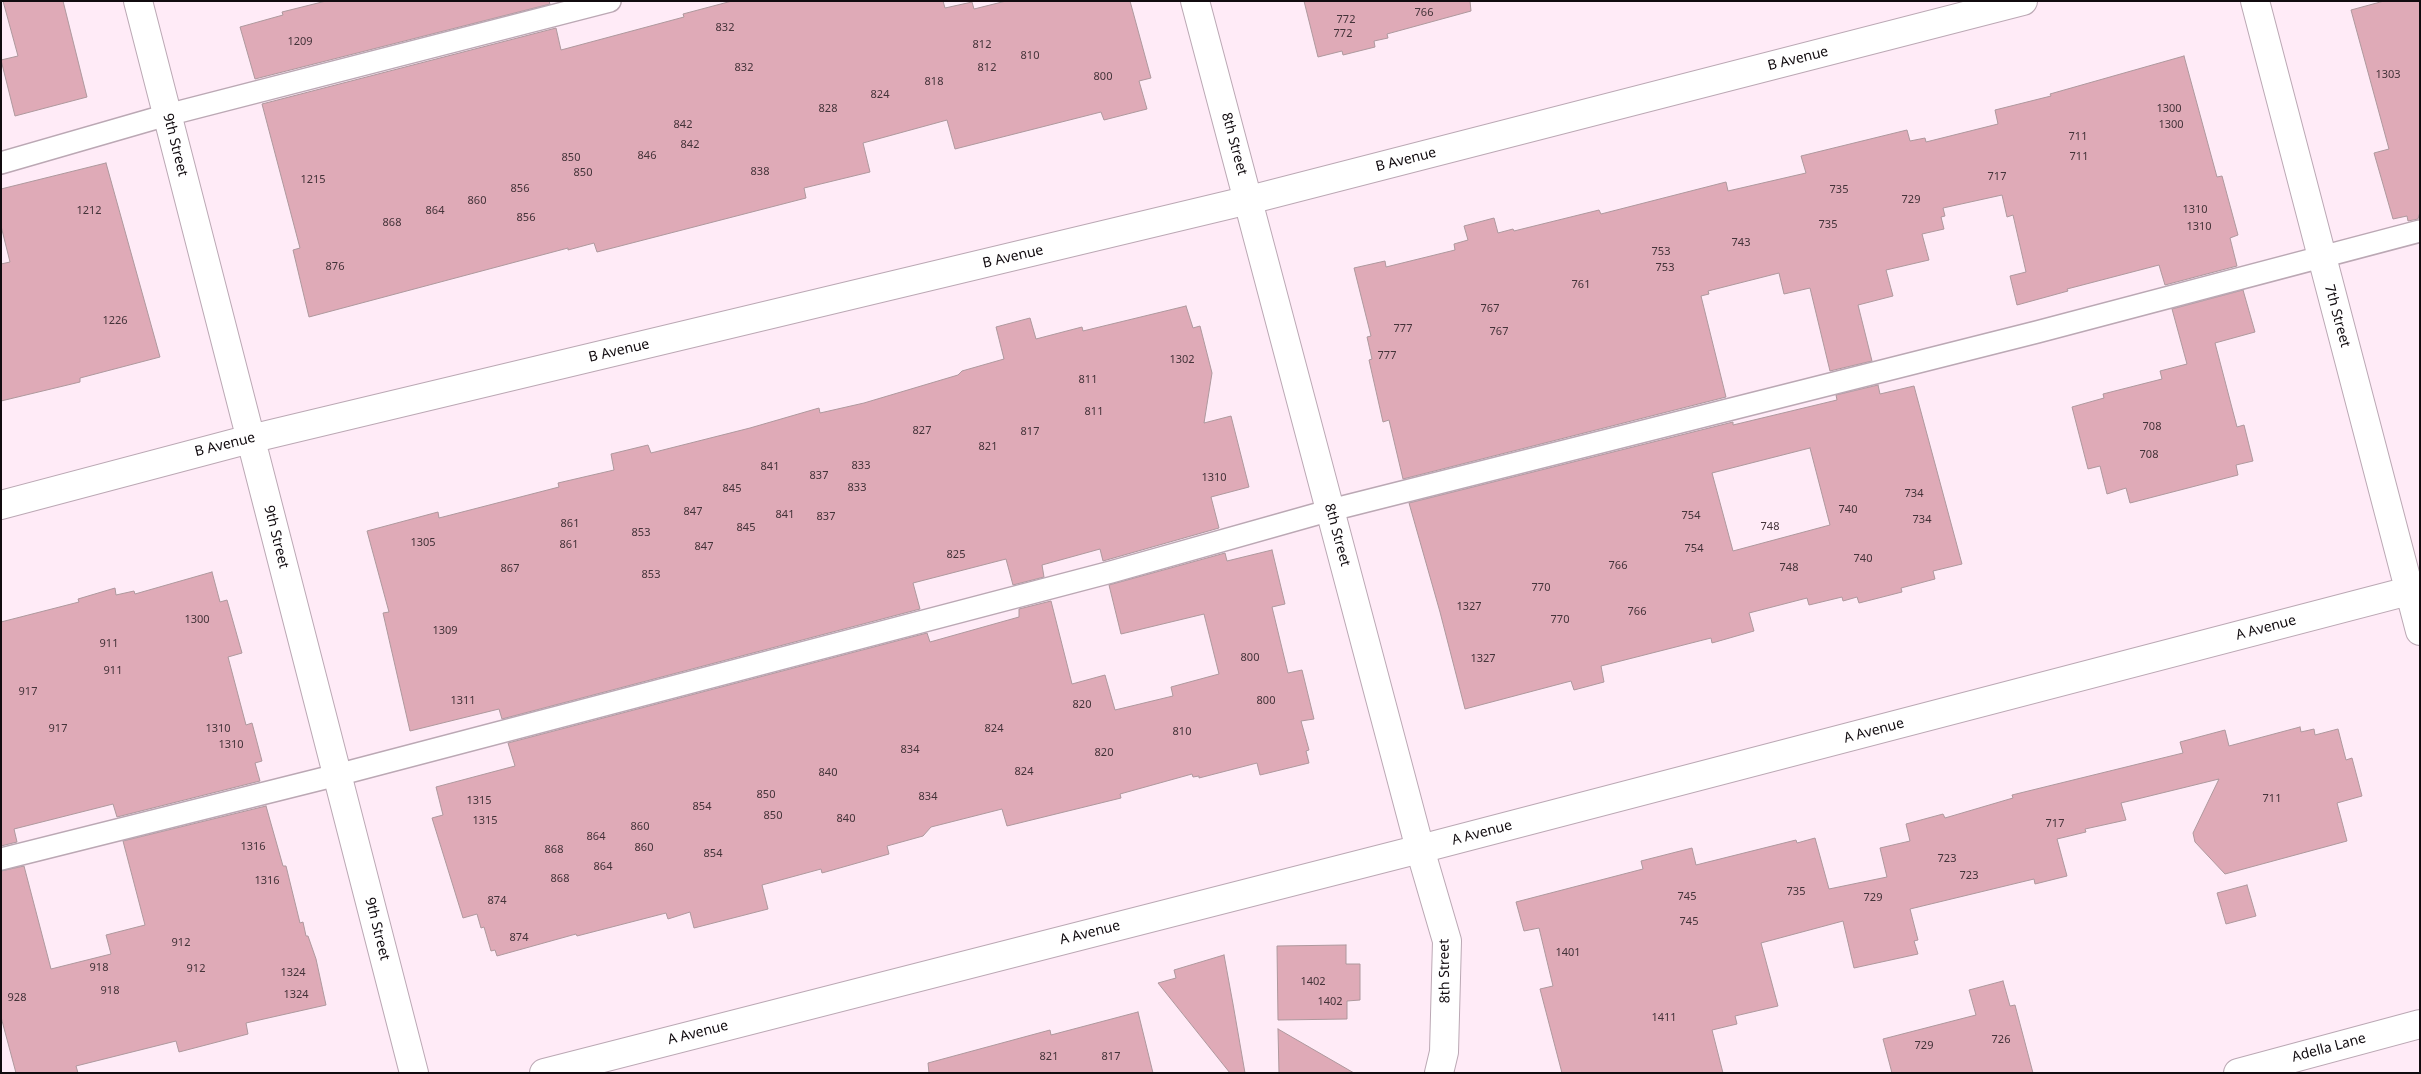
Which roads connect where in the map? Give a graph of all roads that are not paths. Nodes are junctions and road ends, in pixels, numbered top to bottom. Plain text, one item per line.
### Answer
1 (138, 1) edge
2 (610, 1) edge
3 (1195, 1) edge
4 (2023, 1) edge
5 (2255, 1) edge
6 (167, 115) junction
7 (1, 163) edge
8 (1249, 200) junction
9 (2420, 231) edge
10 (2322, 256) junction
11 (250, 439) junction
12 (1, 505) edge
13 (1331, 510) junction
14 (2414, 589) edge
15 (2420, 631) edge
16 (337, 775) junction
17 (1420, 849) junction
18 (1, 859) edge
19 (2420, 1024) edge
20 (414, 1073) edge
21 (544, 1073) edge
22 (1439, 1073) edge
23 (2238, 1073) edge

1 - 6 street, 9th Street
2 - 6 lane
3 - 8 street, 8th Street
4 - 8 street, B Avenue
5 - 10 street, 7th Street
6 - 7 lane
6 - 11 street, 9th Street
8 - 11 street, B Avenue
8 - 13 street, 8th Street
9 - 10 lane
10 - 13 lane
10 - 14 street, 7th Street
11 - 12 street, B Avenue
11 - 16 street, 9th Street
13 - 16 lane
13 - 17 street, 8th Street
14 - 15 street, 7th Street
14 - 17 street, A Avenue
16 - 18 lane
16 - 20 street, 9th Street
17 - 21 street, A Avenue
17 - 22 street, 8th Street
19 - 23 street, Adella Lane

